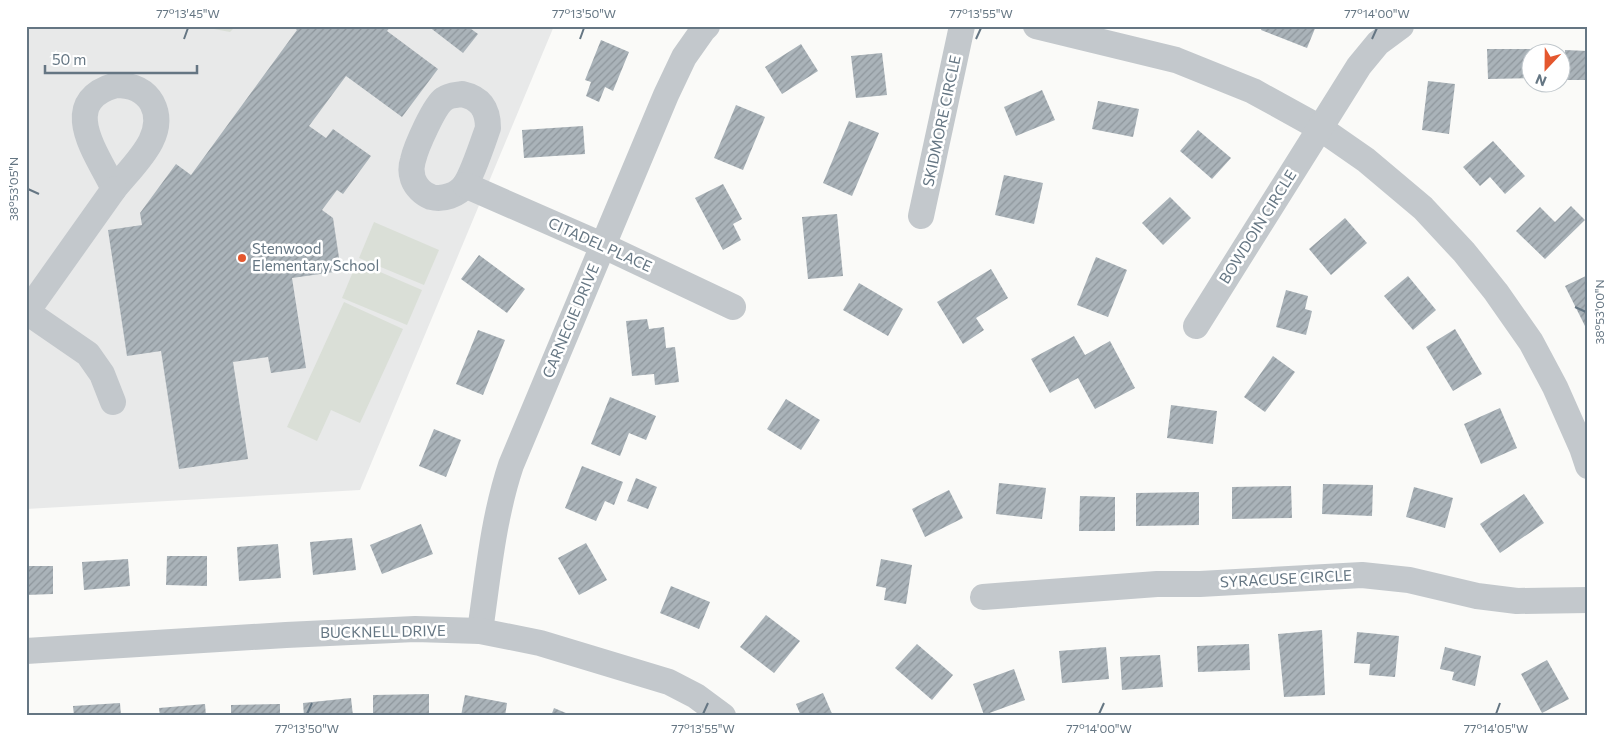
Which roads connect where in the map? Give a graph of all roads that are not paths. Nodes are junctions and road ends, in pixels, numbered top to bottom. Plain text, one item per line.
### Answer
1 (707, 26) edge
2 (962, 26) edge
3 (1036, 26) edge
4 (1401, 26) edge
5 (1320, 128) junction
6 (465, 185) dead end
7 (114, 189) dead end
8 (921, 216) dead end
9 (604, 246) junction
10 (733, 307) dead end
11 (26, 312) edge
12 (1196, 326) dead end
13 (113, 402) dead end
14 (1588, 466) edge
15 (982, 597) dead end
16 (1588, 600) edge
17 (480, 631) junction
18 (26, 651) edge
19 (723, 716) edge

1 - 9 street, CARNEGIE DRIVE
2 - 8 street, SKIDMORE CIRCLE
3 - 5 street
4 - 5 street, BOWDOIN CIRCLE
5 - 12 street, BOWDOIN CIRCLE
5 - 14 street
6 - 9 street, CITADEL PLACE
7 - 11 street
9 - 10 street, CITADEL PLACE
9 - 17 street, CARNEGIE DRIVE
11 - 13 street
15 - 16 street, SYRACUSE CIRCLE
17 - 18 street, BUCKNELL DRIVE
17 - 19 street, BUCKNELL DRIVE

